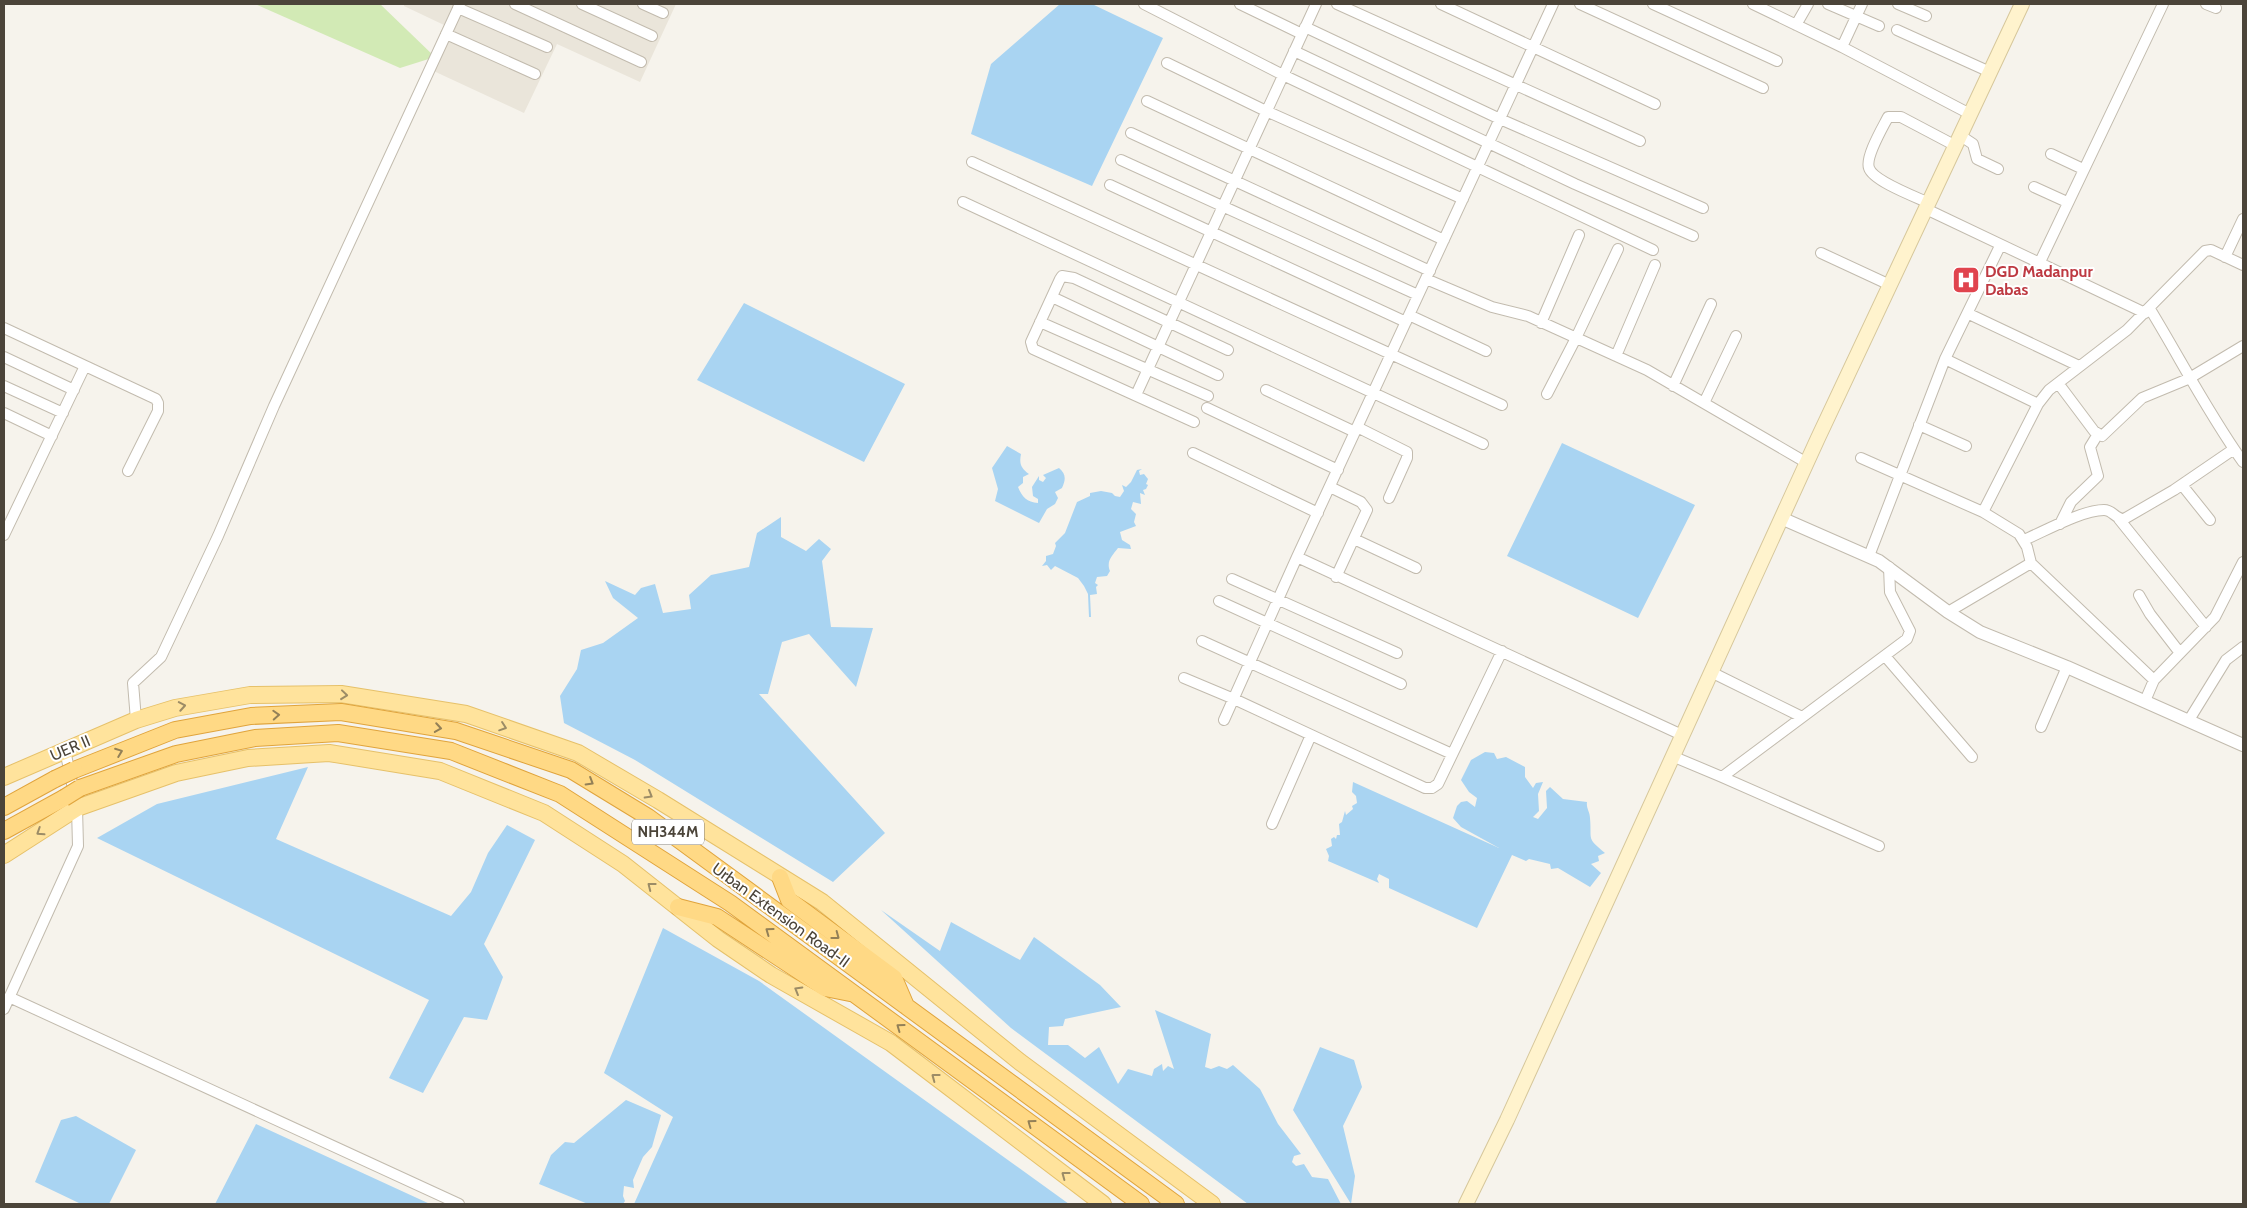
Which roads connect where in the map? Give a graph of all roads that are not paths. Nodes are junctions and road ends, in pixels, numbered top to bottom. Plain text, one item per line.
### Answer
1 (515, 4) edge
2 (582, 4) edge
3 (643, 4) edge
4 (1144, 4) edge
5 (1240, 4) edge
6 (1316, 4) edge
7 (1336, 4) edge
8 (1441, 4) edge
9 (1553, 4) edge
10 (1580, 4) edge
11 (1653, 4) edge
12 (1753, 4) edge
13 (1808, 4) edge
14 (1828, 4) edge
15 (1862, 4) edge
16 (1898, 4) edge
17 (2022, 4) edge
18 (2163, 4) edge
19 (459, 6) edge
20 (663, 13) dead end
21 (1926, 16) dead end
22 (1856, 17) junction
23 (1796, 26) junction
24 (1879, 26) dead end
25 (1897, 30) dead end
26 (1303, 31) junction
27 (446, 34) junction
28 (652, 36) dead end
29 (547, 47) dead end
30 (1533, 47) junction
31 (1842, 47) junction
32 (1294, 51) junction
33 (1777, 61) dead end
34 (641, 62) dead end
35 (1167, 64) dead end
36 (1990, 72) junction
37 (535, 74) dead end
38 (1283, 74) junction
39 (1516, 85) junction
40 (1763, 88) dead end
41 (1147, 101) dead end
42 (1656, 104) dead end
43 (1266, 111) junction
44 (1970, 114) junction
45 (1500, 119) junction
46 (1131, 133) dead end
47 (1640, 141) dead end
48 (1958, 141) junction
49 (1489, 143) junction
50 (1248, 149) junction
51 (2051, 154) dead end
52 (1121, 160) dead end
53 (972, 162) dead end
54 (1478, 167) junction
55 (1998, 169) dead end
56 (2083, 169) junction
57 (1234, 181) junction
58 (1110, 185) dead end
59 (2034, 187) dead end
60 (1463, 199) junction
61 (963, 202) dead end
62 (2067, 202) junction
63 (1222, 206) junction
64 (1927, 206) junction
65 (1703, 208) dead end
66 (2243, 219) edge
67 (1210, 232) junction
68 (1579, 235) dead end
69 (1693, 236) dead end
70 (1444, 240) junction
71 (2000, 246) junction
72 (1618, 249) dead end
73 (1653, 250) dead end
74 (1821, 253) dead end
75 (2225, 257) junction
76 (1195, 264) junction
77 (1655, 264) dead end
78 (2039, 264) junction
79 (2243, 266) edge
80 (1428, 275) junction
81 (1890, 285) junction
82 (1418, 295) junction
83 (1052, 297) junction
84 (1178, 302) junction
85 (1711, 304) dead end
86 (2147, 311) junction
87 (1969, 314) junction
88 (1408, 319) junction
89 (1040, 322) junction
90 (1169, 322) junction
91 (1541, 323) junction
92 (4, 328) edge
93 (1736, 336) dead end
94 (1576, 338) junction
95 (2243, 346) edge
96 (1158, 347) junction
97 (1228, 350) dead end
98 (1486, 351) dead end
99 (1391, 354) junction
100 (1616, 356) junction
101 (4, 357) edge
102 (1946, 359) junction
103 (85, 366) junction
104 (2079, 366) junction
105 (1148, 370) junction
106 (1218, 374) dead end
107 (2188, 379) junction
108 (2058, 383) junction
109 (4, 386) edge
110 (1674, 386) junction
111 (74, 390) junction
112 (1266, 390) dead end
113 (1374, 392) junction
114 (1547, 394) dead end
115 (1136, 395) junction
116 (1208, 396) dead end
117 (1704, 403) junction
118 (2038, 404) junction
119 (1502, 405) dead end
120 (1207, 408) dead end
121 (4, 413) edge
122 (63, 413) junction
123 (1194, 422) dead end
124 (1919, 425) junction
125 (1356, 430) junction
126 (2098, 434) junction
127 (52, 436) junction
128 (1483, 444) dead end
129 (1966, 446) dead end
130 (2234, 449) junction
131 (1193, 453) dead end
132 (1862, 458) dead end
133 (2243, 462) edge
134 (1807, 463) junction
135 (1338, 470) junction
136 (128, 471) dead end
137 (1899, 476) junction
138 (2182, 485) junction
139 (1330, 487) junction
140 (1389, 498) dead end
141 (1318, 512) junction
142 (1983, 512) junction
143 (1781, 518) junction
144 (2119, 519) junction
145 (2210, 520) dead end
146 (2060, 524) junction
147 (4, 535) edge
148 (1354, 539) junction
149 (2024, 540) junction
150 (1868, 556) junction
151 (1296, 557) junction
152 (2243, 562) edge
153 (2031, 563) junction
154 (1889, 567) junction
155 (1416, 568) dead end
156 (1336, 577) junction
157 (1232, 579) dead end
158 (2139, 595) dead end
159 (1278, 600) junction
160 (1219, 601) dead end
161 (1948, 612) junction
162 (1268, 623) junction
163 (2206, 627) junction
164 (1202, 640) dead end
165 (2243, 646) edge
166 (1502, 651) junction
167 (1397, 653) dead end
168 (2180, 653) junction
169 (1885, 656) junction
170 (1251, 662) junction
171 (2067, 667) junction
172 (1711, 672) junction
173 (1184, 678) dead end
174 (2154, 680) junction
175 (1401, 684) dead end
176 (1234, 699) junction
177 (2145, 701) junction
178 (1802, 718) junction
179 (136, 720) junction
180 (1224, 720) dead end
181 (2188, 720) junction
182 (2041, 728) dead end
183 (1311, 735) junction
184 (1682, 735) junction
185 (2243, 743) edge
186 (65, 750) junction
187 (1452, 754) junction
188 (1672, 756) junction
189 (1972, 757) dead end
190 (66, 773) junction
191 (4, 776) edge
192 (1722, 777) junction
193 (74, 797) junction
194 (4, 806) edge
195 (1272, 824) dead end
196 (4, 831) edge
197 (1879, 846) dead end
198 (4, 855) edge
199 (780, 877) junction
200 (678, 907) junction
201 (857, 994) junction
202 (9, 997) junction
203 (907, 1008) junction
204 (4, 1009) edge
205 (459, 1204) edge
206 (1103, 1204) edge
207 (1141, 1204) edge
208 (1176, 1204) edge
209 (1212, 1204) edge
210 (1466, 1204) edge

1 - 34 street
2 - 28 street
3 - 20 street
4 - 38 street
5 - 26 street
6 - 26 street
7 - 39 street
8 - 30 street
9 - 30 street
10 - 40 street
11 - 33 street
12 - 23 street
13 - 23 street
14 - 22 street
15 - 22 street
16 - 21 street
17 - 36 main road
18 - 56 street
19 - 27 street
19 - 29 street
22 - 24 street
22 - 31 street
23 - 31 street
25 - 36 street
26 - 32 street
26 - 45 street
27 - 37 street
27 - 179 street
30 - 39 street
30 - 42 street
31 - 44 street
32 - 38 street
32 - 49 street
35 - 43 street
36 - 44 main road
38 - 43 street
38 - 54 street
39 - 45 street
39 - 47 street
41 - 50 street
43 - 50 street
43 - 60 street
44 - 48 main road
45 - 49 street
45 - 65 street
46 - 57 street
48 - 55 street
48 - 64 main road
48 - 64 street
49 - 54 street
49 - 69 street
50 - 57 street
50 - 70 street
51 - 56 street
52 - 63 street
53 - 76 street
54 - 60 street
54 - 73 street
56 - 62 street
57 - 63 street
57 - 80 street
58 - 67 street
59 - 62 street
60 - 70 street
61 - 84 street
62 - 78 street
63 - 67 street
63 - 82 street
64 - 71 street
64 - 81 main road
66 - 75 street
67 - 76 street
67 - 88 street
68 - 91 street
70 - 80 street
71 - 78 street
71 - 87 street
72 - 94 street
74 - 81 street
75 - 79 street
75 - 86 street
76 - 84 street
76 - 99 street
77 - 100 street
78 - 86 street
80 - 82 street
80 - 91 street
81 - 134 main road
82 - 88 street
83 - 89 street
83 - 90 street
83 - 96 street
84 - 90 street
84 - 113 street
85 - 110 street
86 - 104 street
86 - 107 street
87 - 102 street
87 - 104 street
88 - 98 street
88 - 99 street
89 - 105 street
89 - 115 street
90 - 96 street
90 - 97 street
91 - 94 street
92 - 103 street
93 - 117 street
94 - 100 street
94 - 114 street
95 - 107 street
96 - 105 street
96 - 106 street
99 - 113 street
99 - 119 street
100 - 110 street
101 - 111 street
102 - 118 street
102 - 124 street
103 - 111 street
103 - 136 street
104 - 108 street
105 - 115 street
105 - 116 street
107 - 126 street
107 - 130 street
108 - 118 street
108 - 126 street
109 - 122 street
110 - 117 street
111 - 122 street
112 - 125 street
113 - 125 street
113 - 128 street
115 - 123 street
117 - 134 street
118 - 142 street
120 - 135 street
121 - 127 street
122 - 127 street
124 - 129 street
124 - 137 street
125 - 135 street
125 - 140 street
126 - 146 street
127 - 147 street
130 - 133 street
130 - 138 street
131 - 141 street
132 - 137 street
134 - 143 main road
135 - 139 street
137 - 142 street
137 - 150 street
138 - 144 street
138 - 145 street
139 - 141 street
139 - 148 street
141 - 151 street
142 - 149 street
143 - 150 street
143 - 172 main road
144 - 146 street
144 - 163 street
146 - 149 street
148 - 155 street
148 - 156 street
149 - 153 street
150 - 154 street
151 - 156 street
151 - 159 street
152 - 163 street
153 - 161 street
153 - 174 street
154 - 161 street
154 - 169 street
156 - 166 street
157 - 159 street
158 - 168 street
159 - 162 street
159 - 167 street
160 - 162 street
161 - 171 street
162 - 170 street
162 - 175 street
163 - 168 street
164 - 170 street
165 - 181 street
166 - 184 street
166 - 187 street
168 - 174 street
169 - 178 street
169 - 189 street
170 - 176 street
170 - 187 street
171 - 177 street
171 - 182 street
172 - 178 street
172 - 184 main road
173 - 176 street
174 - 177 street
176 - 180 street
176 - 183 street
177 - 181 street
178 - 192 street
179 - 186 main road, UER II
179 -> 199 main road, UER II
181 - 185 street
183 - 187 street
183 - 195 street
184 - 188 main road
186 - 190 street
186 - 191 main road, UER II
188 - 192 street
188 - 210 main road
190 - 193 street
190 - 194 highway, Urban Extension Road-II / NH344M
190 -> 203 highway, Urban Extension Road-II / NH344M
192 - 197 street
193 - 196 highway, Urban Extension Road-II / NH344M
193 -> 198 main road
200 -> 193 main road
201 -> 193 highway, Urban Extension Road-II / NH344M
193 - 202 street
199 -> 203 highway
199 - 209 main road, UER II
200 - 201 highway
206 -> 200 main road
207 -> 201 highway, Urban Extension Road-II / NH344M
202 - 204 street
202 - 205 street
203 - 208 highway, Urban Extension Road-II / NH344M

